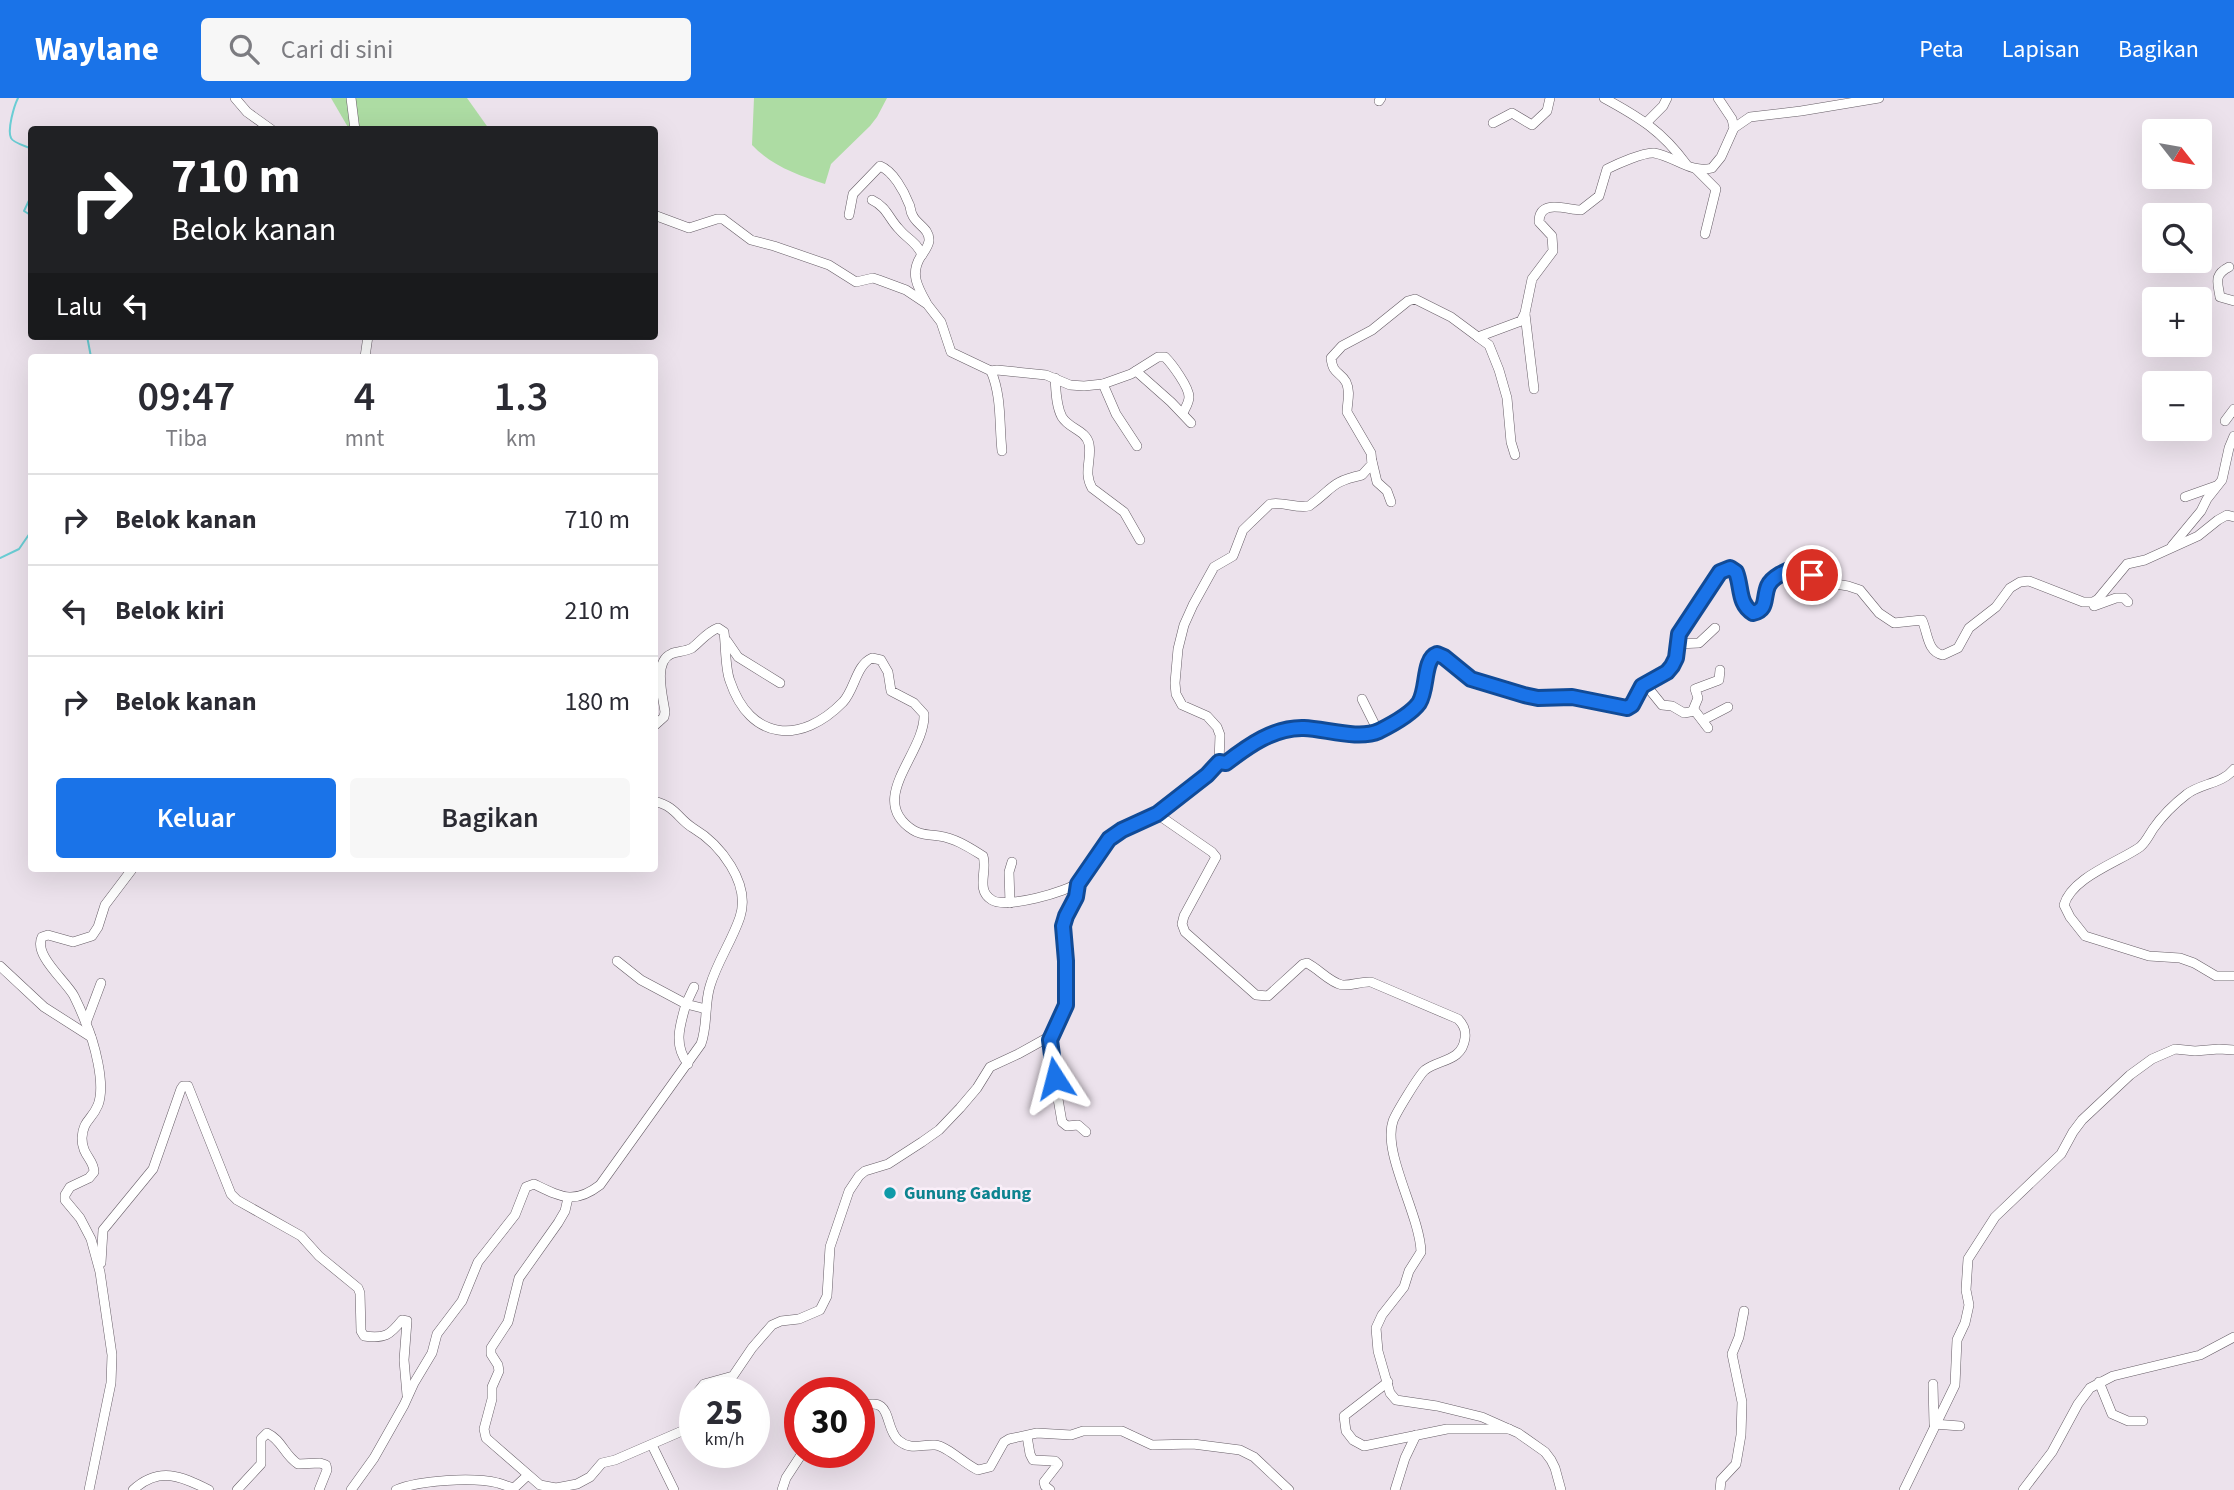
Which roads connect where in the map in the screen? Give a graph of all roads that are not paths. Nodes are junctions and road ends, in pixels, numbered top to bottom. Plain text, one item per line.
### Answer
1 (234, 98) edge
2 (352, 98) edge
3 (1550, 98) edge
4 (1604, 98) edge
5 (1668, 98) edge
6 (1718, 98) edge
7 (1879, 98) edge
8 (1647, 122) junction
9 (1493, 123) dead end
10 (266, 126) edge
11 (355, 126) edge
12 (1734, 128) junction
13 (1691, 167) junction
14 (872, 200) dead end
15 (849, 215) dead end
16 (658, 216) edge
17 (1705, 234) dead end
18 (922, 254) junction
19 (2229, 267) dead end
20 (2234, 301) edge
21 (926, 304) junction
22 (1525, 313) junction
23 (1478, 337) junction
24 (991, 371) junction
25 (1136, 371) junction
26 (1055, 379) junction
27 (1103, 384) junction
28 (1534, 389) dead end
29 (2234, 410) edge
30 (1183, 414) junction
31 (2225, 421) dead end
32 (1191, 423) dead end
33 (2234, 436) edge
34 (1136, 446) dead end
35 (1002, 452) dead end
36 (1515, 455) dead end
37 (1372, 461) junction
38 (2218, 485) junction
39 (2185, 498) dead end
40 (1391, 502) dead end
41 (2234, 517) edge
42 (1140, 540) dead end
43 (2168, 550) junction
44 (2083, 602) junction
45 (2128, 602) dead end
46 (1715, 628) dead end
47 (725, 637) junction
48 (1677, 644) junction
49 (1720, 670) dead end
50 (780, 683) dead end
51 (1645, 684) junction
52 (1362, 699) dead end
53 (1728, 707) dead end
54 (1693, 710) junction
55 (658, 722) edge
56 (1378, 731) junction
57 (1219, 762) junction
58 (2234, 769) edge
59 (658, 803) edge
60 (1157, 814) junction
61 (1012, 862) dead end
62 (130, 872) edge
63 (1078, 884) junction
64 (1010, 903) junction
65 (617, 961) dead end
66 (0, 966) edge
67 (2234, 976) edge
68 (102, 983) dead end
69 (694, 988) dead end
70 (686, 1004) junction
71 (706, 1009) junction
72 (86, 1023) junction
73 (1051, 1035) junction
74 (91, 1037) junction
75 (2234, 1050) edge
76 (688, 1064) junction
77 (1086, 1132) dead end
78 (568, 1198) junction
79 (100, 1272) junction
80 (1744, 1311) dead end
81 (2234, 1337) edge
82 (729, 1377) edge
83 (1388, 1382) junction
84 (2099, 1382) junction
85 (1933, 1384) dead end
86 (407, 1398) junction
87 (875, 1404) edge
88 (2143, 1422) dead end
89 (1935, 1425) junction
90 (1960, 1426) dead end
91 (1511, 1429) junction
92 (679, 1433) edge
93 (1416, 1435) junction
94 (1027, 1436) junction
95 (652, 1445) junction
96 (793, 1468) edge
97 (528, 1475) junction
98 (1721, 1485) edge
99 (89, 1490) edge
100 (133, 1490) edge
101 (209, 1490) edge
102 (237, 1490) edge
103 (319, 1490) edge
104 (351, 1490) edge
105 (396, 1490) edge
106 (674, 1490) edge
107 (782, 1490) edge
108 (1050, 1490) edge
109 (1289, 1490) edge
110 (1395, 1490) edge
111 (1561, 1490) edge
112 (1712, 1490) edge
113 (1904, 1490) edge
114 (2023, 1490) edge

1 - 10 street
2 - 11 street
3 - 9 street
4 - 8 street
5 - 8 street
6 - 12 street
7 - 12 street
8 - 13 street
12 - 13 street
13 - 17 street
13 - 22 street
14 - 18 street
15 - 18 street
16 - 21 street
18 - 21 street
19 - 20 street
21 - 24 street
22 - 23 street
22 - 28 street
23 - 36 street
23 - 37 street
24 - 26 street
24 - 35 street
25 - 27 street
25 - 30 street
25 - 30 street
26 - 27 street
26 - 42 street
27 - 34 street
29 - 31 street
30 - 32 street
33 - 38 street
37 - 40 street
37 - 57 street
38 - 39 street
38 - 43 street
41 - 43 street
43 - 44 street
44 - 45 street
44 - 48 street
46 - 48 street
47 - 50 street
47 - 55 street
47 - 64 street
48 - 51 street
49 - 54 street
51 - 54 street
51 - 56 street
52 - 56 street
53 - 54 street
56 - 57 street
57 - 60 street
58 - 67 street
59 - 71 street
60 - 63 street
60 - 83 street
61 - 64 street
62 - 72 street
63 - 64 street
63 - 73 street
65 - 70 street
66 - 74 street
68 - 72 street
69 - 70 street
70 - 71 street
70 - 76 street
71 - 76 street
72 - 74 street
73 - 77 street
73 - 82 street
74 - 79 street
75 - 89 street
76 - 78 street
78 - 86 street
78 - 97 street
79 - 86 street
79 - 99 street
80 - 98 street
81 - 84 street
83 - 91 street
83 - 93 street
84 - 88 street
84 - 114 street
85 - 89 street
86 - 104 street
87 - 94 street
89 - 90 street
89 - 113 street
91 - 93 street
91 - 111 street
92 - 95 street
93 - 110 street
94 - 108 street
94 - 109 street
95 - 97 street
95 - 106 street
96 - 107 street
97 - 105 street
98 - 112 street
100 - 101 street
102 - 103 street

